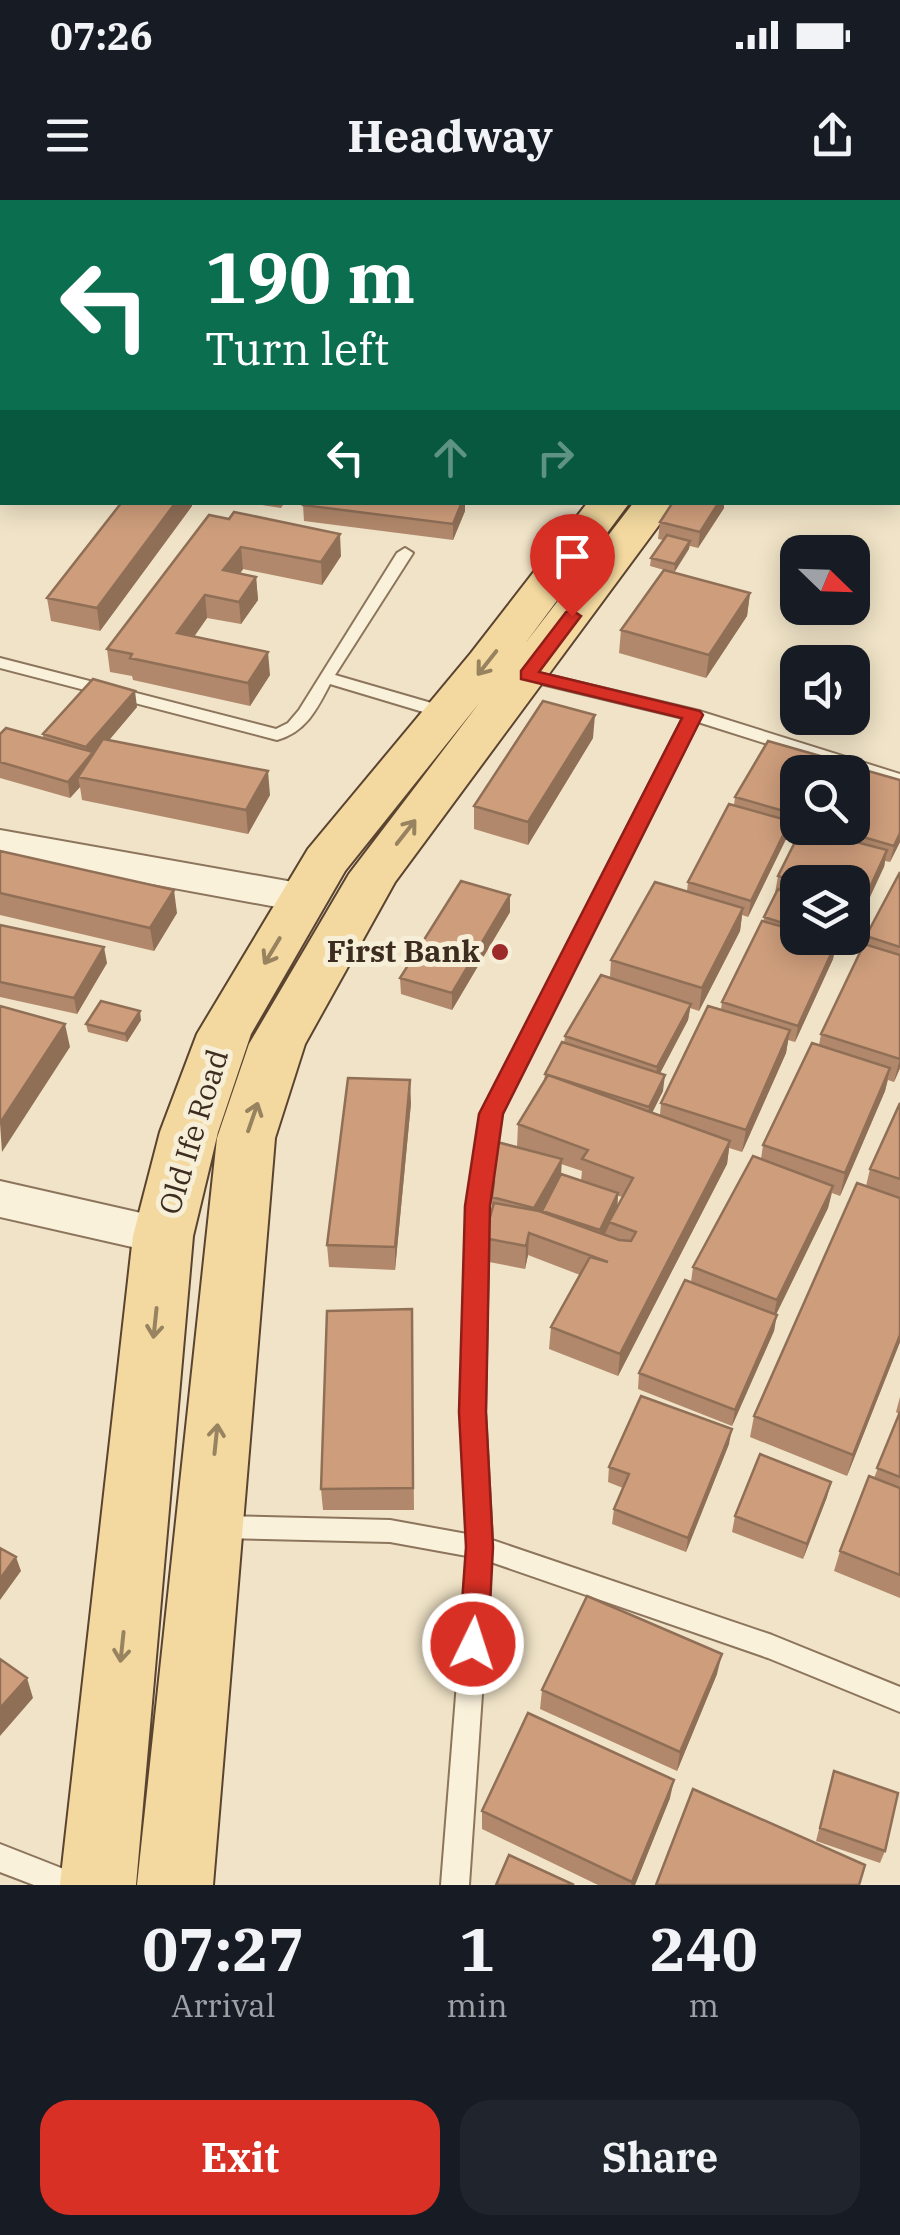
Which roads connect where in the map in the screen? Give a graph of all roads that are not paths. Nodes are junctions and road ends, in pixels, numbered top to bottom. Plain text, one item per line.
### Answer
1 (608, 505) edge
2 (654, 505) edge
3 (405, 553) dead end
4 (0, 663) edge
5 (527, 675) junction
6 (326, 678) junction
7 (446, 713) junction
8 (693, 715) junction
9 (900, 780) edge
10 (0, 844) edge
11 (304, 898) junction
12 (0, 1199) edge
13 (164, 1236) junction
14 (208, 1527) junction
15 (480, 1547) junction
16 (900, 1700) edge
17 (184, 1768) junction
18 (110, 1770) junction
19 (0, 1858) edge
20 (69, 1885) edge
21 (98, 1885) edge
22 (175, 1885) edge
23 (455, 1885) edge

1 -> 7 main road, Old Ife Road
2 - 5 main road, Old Ife Road
3 - 6 lane
4 - 6 lane
5 - 8 lane
14 -> 5 main road, Old Ife Road
6 - 7 lane
7 - 11 main road, Old Ife Road
8 - 9 lane
8 - 15 lane
10 - 11 street
11 -> 13 main road, Old Ife Road
12 - 13 street
13 -> 18 main road, Old Ife Road
14 - 15 lane
14 - 17 main road, Old Ife Road
15 - 16 lane
15 - 23 lane
17 - 18 main road
17 - 22 main road, Old Ife Road
18 - 21 main road, Old Ife Road
19 - 20 lane

